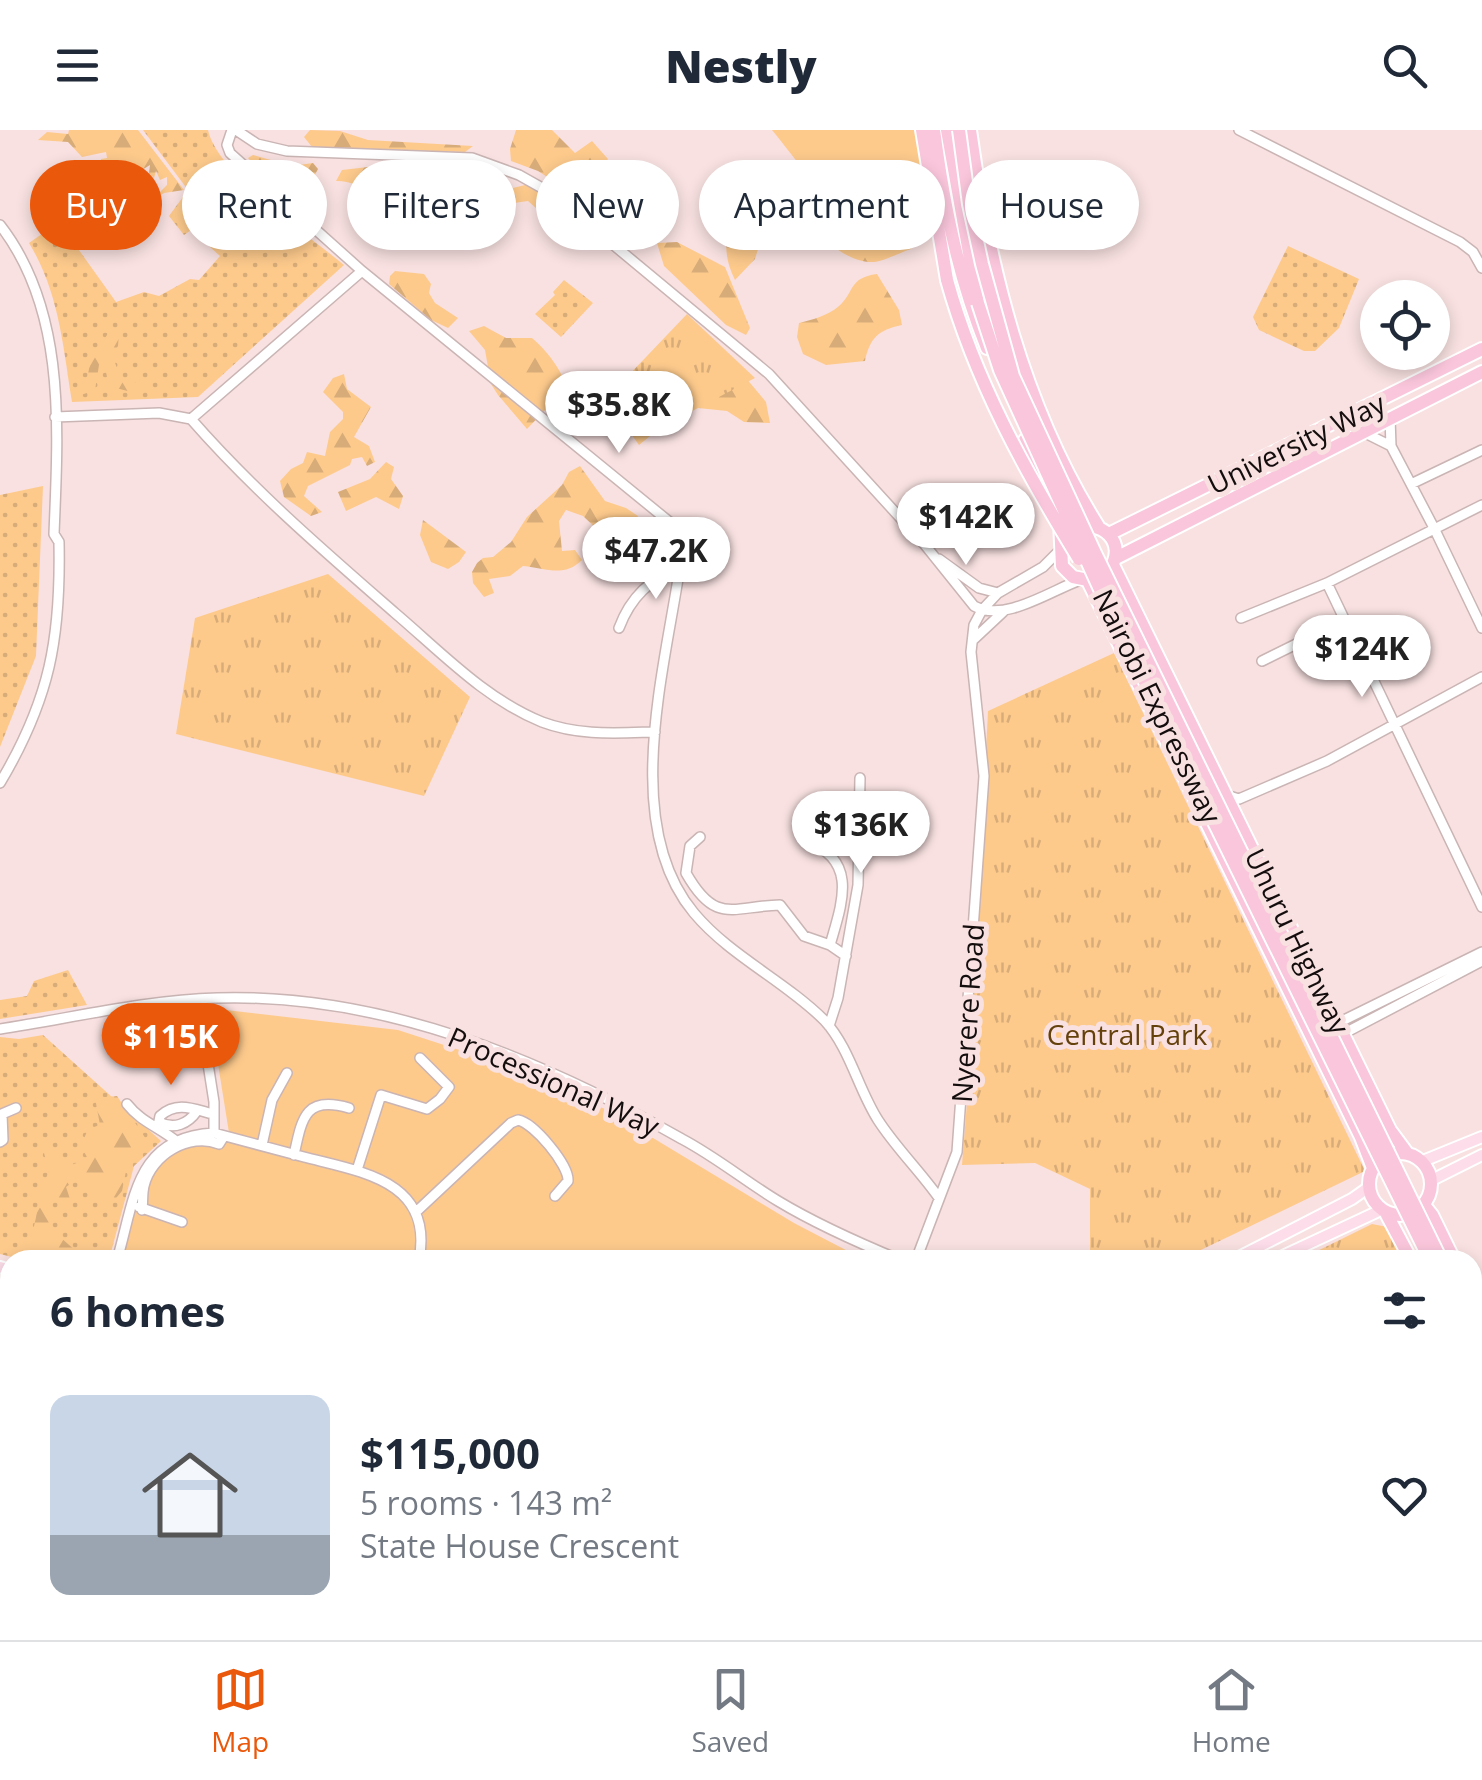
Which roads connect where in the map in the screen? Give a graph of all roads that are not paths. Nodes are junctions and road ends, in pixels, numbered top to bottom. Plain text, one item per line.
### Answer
1 (234, 130) edge
2 (922, 130) edge
3 (934, 130) edge
4 (947, 130) edge
5 (960, 130) edge
6 (970, 130) edge
7 (1239, 130) edge
8 (0, 225) edge
9 (1482, 268) edge
10 (362, 272) junction
11 (1482, 350) edge
12 (1482, 372) edge
13 (55, 417) junction
14 (190, 418) junction
15 (1390, 418) junction
16 (1363, 432) junction
17 (1390, 446) junction
18 (1482, 450) edge
19 (1411, 484) junction
20 (1482, 505) edge
21 (1434, 528) junction
22 (1104, 530) junction
23 (1060, 546) junction
24 (929, 551) junction
25 (1115, 562) junction
26 (680, 566) junction
27 (1084, 581) junction
28 (1327, 583) junction
29 (998, 593) junction
30 (966, 599) junction
31 (1109, 608) junction
32 (982, 610) junction
33 (1004, 611) junction
34 (1241, 618) dead end
35 (1345, 620) junction
36 (974, 625) junction
37 (619, 628) dead end
38 (1482, 628) edge
39 (973, 640) junction
40 (1262, 662) dead end
41 (1482, 676) edge
42 (1395, 724) junction
43 (654, 732) junction
44 (860, 778) dead end
45 (0, 783) edge
46 (1226, 795) junction
47 (700, 837) dead end
48 (806, 841) dead end
49 (1482, 907) edge
50 (830, 945) junction
51 (1482, 952) edge
52 (846, 956) junction
53 (1482, 961) edge
54 (828, 1026) junction
55 (1341, 1028) junction
56 (0, 1030) edge
57 (203, 1032) dead end
58 (420, 1058) dead end
59 (287, 1073) dead end
60 (126, 1104) dead end
61 (16, 1108) dead end
62 (349, 1108) dead end
63 (197, 1111) junction
64 (213, 1114) junction
65 (158, 1124) junction
66 (219, 1135) junction
67 (1482, 1137) edge
68 (176, 1141) junction
69 (0, 1142) edge
70 (262, 1146) junction
71 (1407, 1153) junction
72 (294, 1154) junction
73 (1482, 1155) edge
74 (1423, 1162) junction
75 (1373, 1168) junction
76 (357, 1170) junction
77 (924, 1175) junction
78 (1432, 1180) junction
79 (947, 1181) junction
80 (1369, 1187) junction
81 (555, 1196) dead end
82 (939, 1198) junction
83 (133, 1202) junction
84 (1424, 1205) junction
85 (142, 1210) junction
86 (416, 1212) junction
87 (1388, 1213) junction
88 (182, 1222) dead end
89 (120, 1250) edge
90 (421, 1250) edge
91 (876, 1250) edge
92 (920, 1250) edge
93 (1253, 1250) edge
94 (1298, 1250) edge
95 (1405, 1250) edge
96 (1422, 1250) edge
97 (1422, 1250) edge
98 (1436, 1250) edge
99 (1449, 1250) edge

1 - 10 street
1 - 24 street
2 - 31 highway, bridge
3 - 23 highway
4 - 31 highway, Nairobi Expressway, bridge
5 - 98 highway, Nairobi Expressway, bridge
6 - 22 highway
7 - 9 street
8 - 13 street
10 - 14 street
10 - 26 street
11 - 22 highway, University Way
12 - 15 highway, University Way
13 - 14 street
13 - 45 street
14 - 43 street
15 - 16 highway, University Way
15 - 17 street
16 - 17 street
16 - 25 highway, University Way
17 - 19 street
18 - 19 street
19 - 21 street
20 - 21 street
21 - 28 street
21 - 38 street
22 - 23 highway
22 - 25 highway
23 - 27 highway
23 - 29 street
24 - 29 street
24 - 30 street
25 - 27 highway
25 - 46 highway, Uhuru Highway
26 - 37 street
26 - 43 street
27 - 33 street
27 - 75 highway, Uhuru Highway
28 - 34 street
28 - 35 street
29 - 32 street
30 - 32 street
30 - 36 street
31 - 96 highway, Nairobi Expressway, bridge
32 - 33 street
32 - 36 street, Nyerere Road
33 - 39 street
35 - 40 street
35 - 42 street
36 - 39 street, Nyerere Road
39 - 79 street, Nyerere Road
41 - 42 street
42 - 46 street
42 - 49 street
43 - 54 street
44 - 52 street
46 - 55 highway, Uhuru Highway
47 - 50 street
48 - 50 street
50 - 52 street
51 - 55 street
52 - 54 street
53 - 55 street
54 - 77 street
55 - 71 highway, Uhuru Highway
56 - 91 street, Processional Way
57 - 64 street
58 - 76 street
59 - 70 street
60 - 65 street
61 - 69 street
62 - 72 street
63 - 64 street
63 - 65 street
63 - 65 street
64 - 66 street
65 - 68 street
66 - 68 street
66 - 70 street
66 - 85 street
67 - 74 main road
68 - 83 street
70 - 72 street
71 - 74 highway
71 - 75 highway
72 - 76 street
73 - 78 main road
74 - 78 highway
75 - 80 highway
76 - 86 street
77 - 79 street
77 - 82 street
78 - 84 highway
79 - 82 street, Nyerere Road
80 - 87 highway
80 - 93 main road
81 - 86 street
82 - 92 street, Nyerere Road
83 - 85 street
83 - 89 street
84 - 87 highway
84 - 99 highway
85 - 88 street
86 - 90 street
87 - 94 main road
87 - 95 highway
87 - 97 highway

